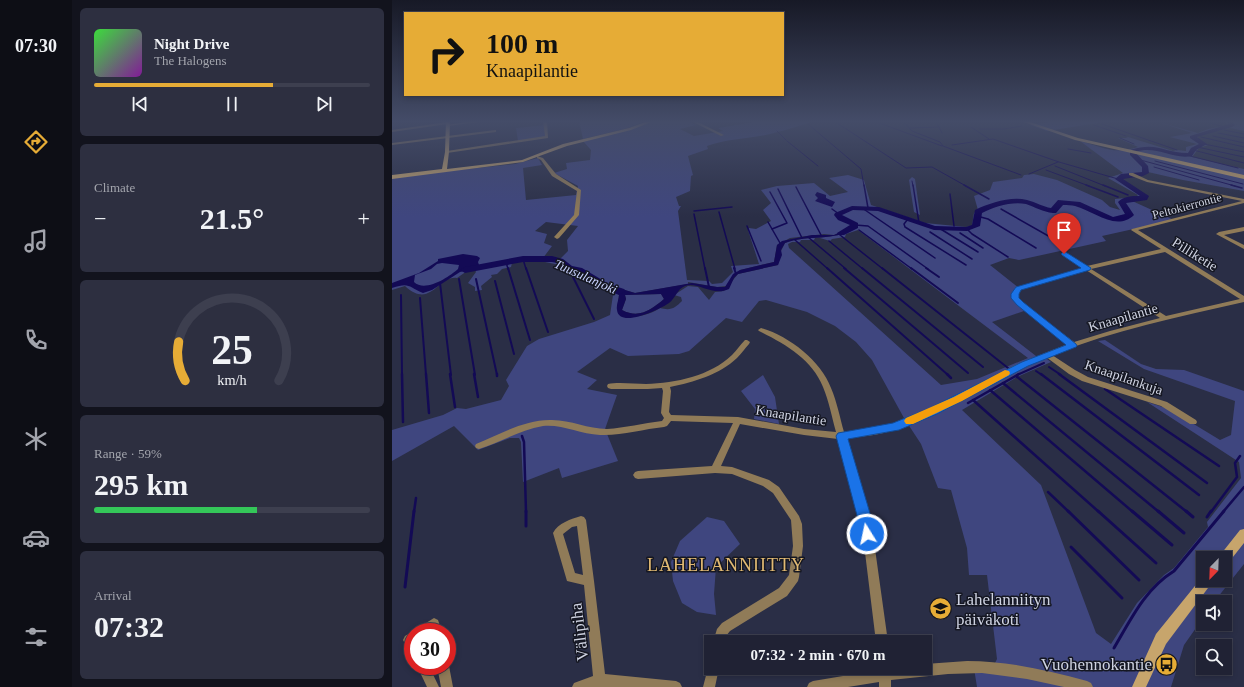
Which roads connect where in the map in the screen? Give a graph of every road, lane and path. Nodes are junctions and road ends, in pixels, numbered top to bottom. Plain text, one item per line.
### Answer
1 (447, 153) edge
2 (547, 153) edge
3 (1138, 153) edge
4 (538, 157) junction
5 (444, 171) junction
6 (1131, 174) dead end
7 (392, 177) edge
8 (1244, 177) edge
9 (1244, 201) edge
10 (1244, 229) edge
11 (1134, 230) joint
12 (556, 237) dead end
13 (1244, 247) edge
14 (1166, 250) junction
15 (1064, 254) dead end
16 (1087, 268) junction
17 (1244, 299) edge
18 (1165, 318) junction
19 (761, 330) dead end
20 (747, 342) dead end
21 (1073, 346) junction
22 (1048, 355) junction
23 (611, 386) dead end
24 (666, 386) junction
25 (669, 418) junction
26 (738, 420) junction
27 (1193, 422) dead end
28 (842, 436) junction
29 (479, 446) dead end
30 (715, 469) junction
31 (638, 475) dead end
32 (1244, 534) edge
33 (1231, 551) edge
34 (589, 581) junction
35 (1202, 587) edge
36 (721, 635) edge
37 (881, 635) edge
38 (932, 669) edge
39 (427, 675) edge
40 (445, 675) edge
41 (712, 675) edge
42 (868, 675) edge
43 (886, 675) edge
44 (600, 683) edge
45 (433, 687) edge
46 (447, 687) edge
47 (578, 687) edge
48 (676, 687) edge
49 (709, 687) edge
50 (813, 687) edge
51 (885, 687) edge
52 (1086, 687) edge
53 (1140, 687) edge

1 - 5 street
2 - 4 street
3 - 8 street
4 - 5 street
4 - 12 street
5 - 7 street
6 - 9 street
9 - 11 street, Peltokierrontie
10 - 13 street
11 - 14 street, Pilliketie
14 - 16 street
14 - 17 street, Pilliketie
15 - 16 street
16 - 18 street
16 - 21 street
17 - 18 street, Knaapilantie
18 - 21 street, Knaapilantie
19 - 28 street
20 - 24 street
21 - 22 street, Knaapilantie
22 - 27 street, Knaapilankuja
22 - 28 street, Knaapilantie
23 - 24 street
24 - 25 street
25 - 26 street, Knaapilantie
25 - 29 street
26 - 28 street, Knaapilantie
26 - 30 street
28 - 37 street
30 - 31 street
30 - 36 street
32 - 33 street
34 - 34 street, Välipiha
34 - 44 street, Välipiha
35 - 53 street
38 - 52 street
39 - 45 street
40 - 46 street
41 - 49 street
42 - 50 street
43 - 51 street
44 - 47 street
44 - 48 street

